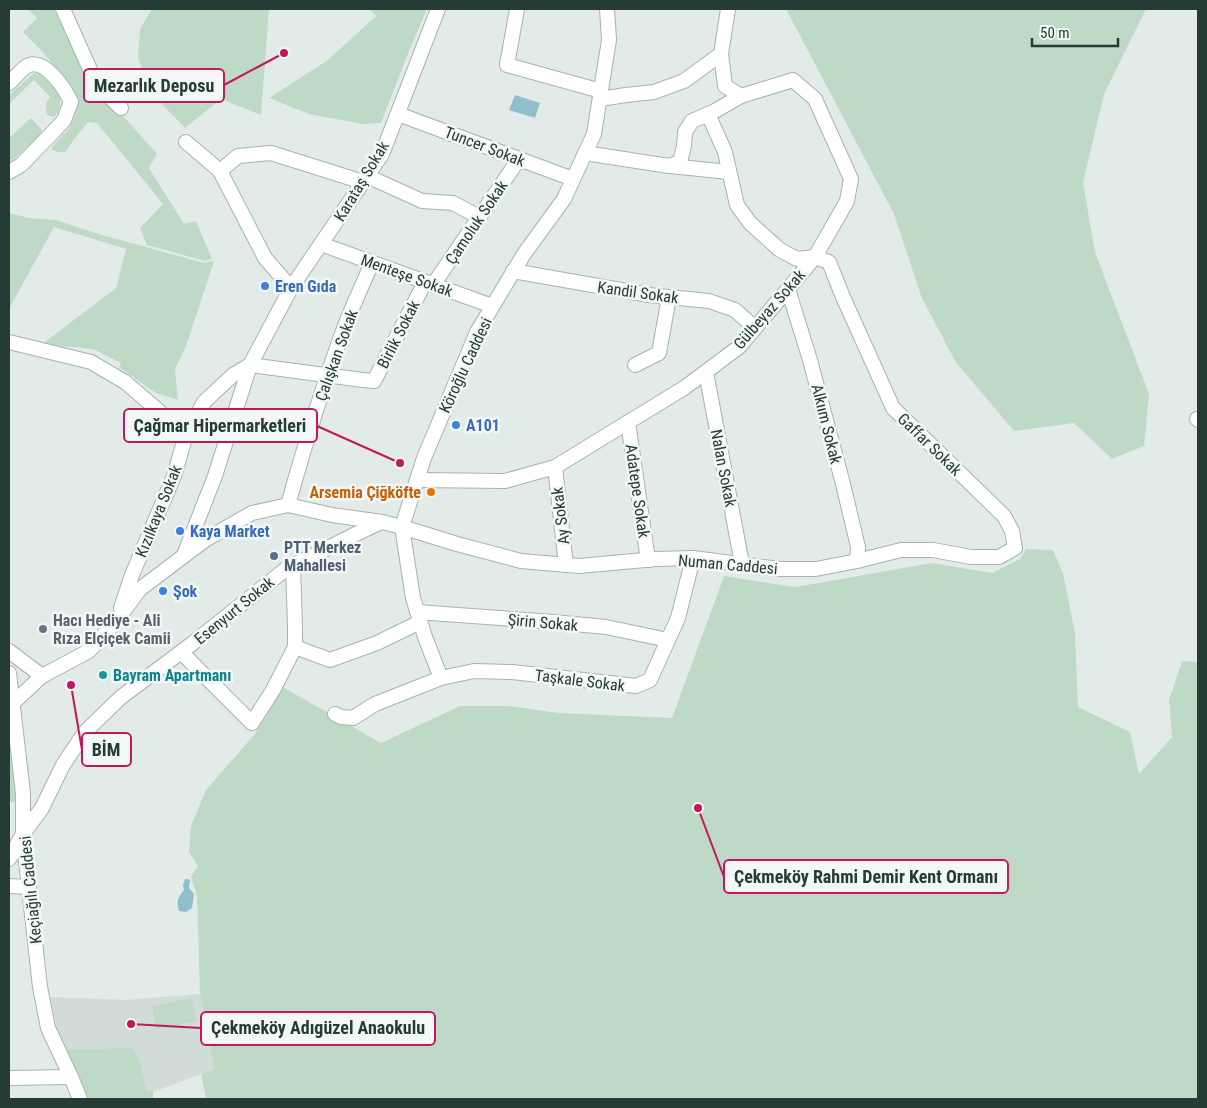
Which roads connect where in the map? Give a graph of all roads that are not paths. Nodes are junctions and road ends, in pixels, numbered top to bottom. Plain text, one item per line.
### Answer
1 (63, 9) edge
2 (438, 9) edge
3 (517, 9) edge
4 (606, 9) edge
5 (728, 9) edge
6 (721, 54) junction
7 (9, 84) edge
8 (600, 95) junction
9 (741, 96) junction
10 (121, 108) dead end
11 (398, 114) junction
12 (708, 114) junction
13 (186, 142) dead end
14 (585, 153) junction
15 (519, 159) junction
16 (669, 166) junction
17 (220, 171) junction
18 (9, 172) edge
19 (729, 172) junction
20 (365, 179) junction
21 (573, 179) junction
22 (479, 218) junction
23 (321, 244) junction
24 (815, 258) junction
25 (372, 263) junction
26 (513, 271) junction
27 (429, 283) junction
28 (291, 288) junction
29 (788, 289) junction
30 (669, 297) junction
31 (492, 306) junction
32 (755, 328) junction
33 (9, 342) edge
34 (250, 365) junction
35 (636, 365) dead end
36 (706, 372) junction
37 (328, 376) junction
38 (628, 422) junction
39 (185, 438) junction
40 (555, 467) junction
41 (417, 480) junction
42 (288, 505) junction
43 (382, 522) junction
44 (402, 527) junction
45 (1015, 548) joint
46 (184, 556) junction
47 (693, 558) junction
48 (648, 560) junction
49 (857, 562) junction
50 (742, 564) junction
51 (566, 565) junction
52 (293, 566) junction
53 (419, 617) junction
54 (117, 620) junction
55 (668, 640) junction
56 (295, 647) junction
57 (9, 651) edge
58 (181, 652) junction
59 (9, 673) edge
60 (42, 676) junction
61 (441, 678) junction
62 (12, 704) junction
63 (335, 714) dead end
64 (22, 784) junction
65 (50, 793) junction
66 (23, 834) junction
67 (9, 859) edge
68 (9, 886) edge
69 (29, 887) junction
70 (9, 1078) edge
71 (71, 1078) junction
72 (80, 1099) edge

1 - 10 street
2 - 11 street, Karataş Sokak
3 - 8 street
4 - 8 street, Köroğlu Caddesi
5 - 6 street
6 - 8 street
6 - 9 street
7 - 18 street
8 - 14 street, Köroğlu Caddesi
9 - 12 street
9 - 24 street, Gülbeyaz Sokak
11 - 15 street, Tuncer Sokak
11 - 20 street, Karataş Sokak
12 - 16 street
12 - 19 street
13 - 17 street
14 - 16 street
14 - 21 street, Köroğlu Caddesi
15 - 21 street, Tuncer Sokak
15 - 22 street, Çamoluk Sokak
16 - 19 street
17 - 20 street
17 - 28 street
19 - 24 street
20 - 22 street
20 - 23 street, Karataş Sokak
21 - 26 street, Köroğlu Caddesi
22 - 27 street, Çamoluk Sokak
23 - 25 street, Menteşe Sokak
23 - 28 street, Karataş Sokak
24 - 29 street, Gülbeyaz Sokak
24 - 45 street, Gaffar Sokak
25 - 27 street, Menteşe Sokak
25 - 37 street, Çalışkan Sokak
26 - 30 street, Kandil Sokak
26 - 31 street, Köroğlu Caddesi
27 - 31 street, Menteşe Sokak
27 - 37 street, Birlik Sokak
28 - 34 street
29 - 32 street, Gülbeyaz Sokak
29 - 49 street, Alkıım Sokak
30 - 32 street, Kandil Sokak
30 - 35 street
31 - 41 street, Köroğlu Caddesi
32 - 36 street, Gülbeyaz Sokak
33 - 39 street
34 - 37 street, Birlik Sokak
34 - 39 street, Kızılkaya Sokak
34 - 46 street
36 - 38 street, Gülbeyaz Sokak
36 - 50 street, Nalan Sokak
37 - 42 street, Çalışkan Sokak
38 - 40 street, Gülbeyaz Sokak
38 - 48 street, Adatepe Sokak
39 - 54 street, Kızılkaya Sokak
40 - 41 street, Gülbeyaz Sokak
40 - 51 street, Ay Sokak
41 - 44 street, Köroğlu Caddesi
42 - 43 street
42 - 46 street
43 - 44 street, Numan Caddesi
43 - 52 street, Esenyurt Sokak
44 - 51 street, Numan Caddesi
44 - 53 street, Köroğlu Caddesi
45 - 49 street, Numan Caddesi
46 - 54 street
47 - 48 street, Numan Caddesi
47 - 50 street, Numan Caddesi
47 - 55 street, Taşkale Sokak
48 - 51 street, Numan Caddesi
49 - 50 street, Numan Caddesi
52 - 56 street
52 - 58 street, Esenyurt Sokak
53 - 55 street, Şirin Sokak
53 - 56 street
53 - 61 street, Köroğlu Caddesi
54 - 60 street
55 - 61 street, Taşkale Sokak
56 - 58 street
57 - 60 street
58 - 65 street, Esenyurt Sokak
59 - 62 street, Keçiağılı Caddesi
60 - 62 street
61 - 63 street, Taşkale Sokak
62 - 64 street, Keçiağılı Caddesi
64 - 65 street
64 - 66 street, Keçiağılı Caddesi
65 - 66 street, Esenyurt Sokak
66 - 67 street, Esenyurt Sokak
66 - 69 street, Keçiağılı Caddesi
68 - 69 street
69 - 71 street, Keçiağılı Caddesi
70 - 71 street
71 - 72 street, Keçiağılı Caddesi

